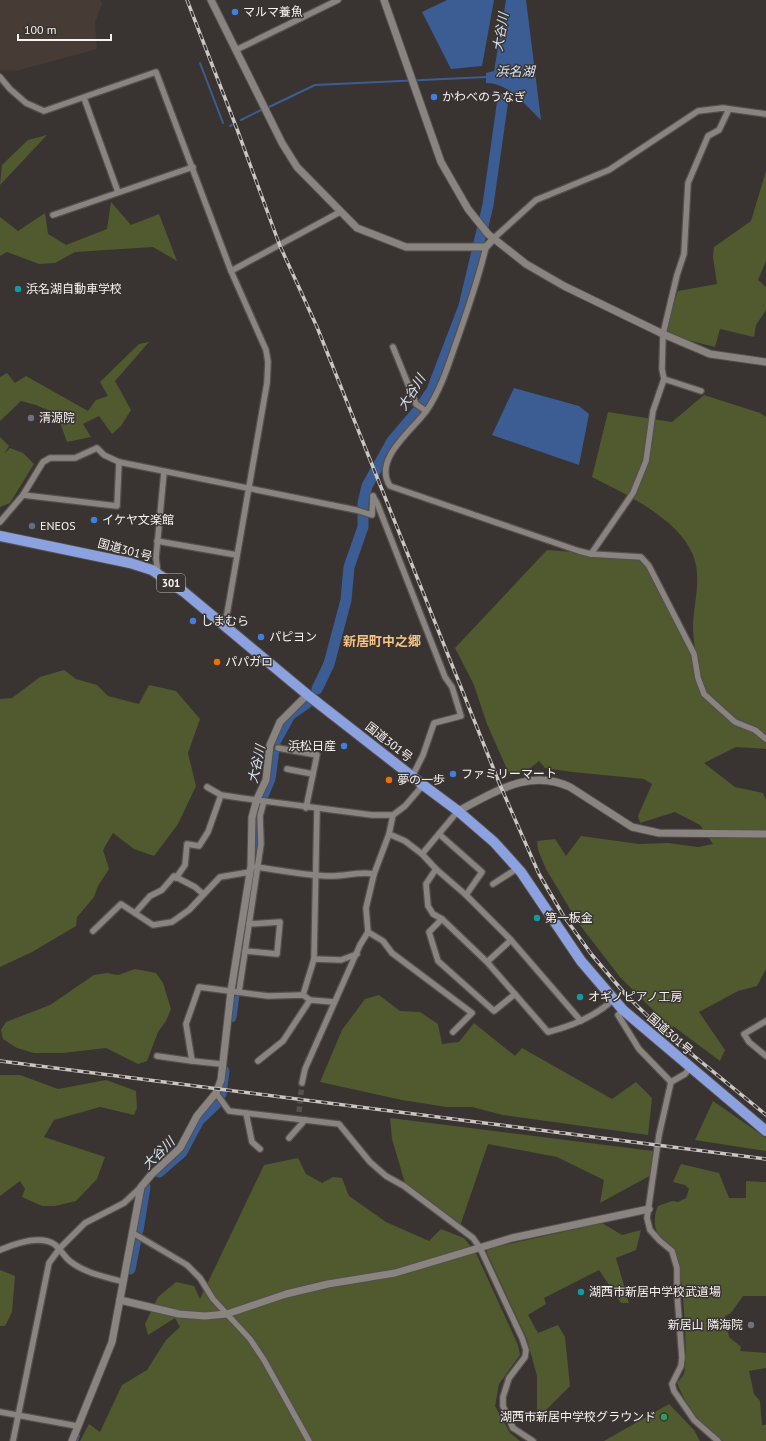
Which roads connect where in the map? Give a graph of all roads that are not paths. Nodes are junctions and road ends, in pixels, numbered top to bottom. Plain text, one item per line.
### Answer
1 (211, 0) edge
2 (338, 0) edge
3 (384, 0) edge
4 (236, 50) junction
5 (0, 77) edge
6 (84, 98) junction
7 (729, 109) junction
8 (766, 114) edge
9 (193, 168) junction
10 (118, 192) junction
11 (340, 212) junction
12 (53, 215) dead end
13 (494, 238) junction
14 (486, 247) junction
15 (231, 271) junction
16 (664, 334) junction
17 (393, 347) dead end
18 (766, 362) edge
19 (664, 379) junction
20 (701, 391) dead end
21 (426, 411) junction
22 (119, 462) junction
23 (164, 472) junction
24 (249, 488) junction
25 (23, 495) junction
26 (0, 522) edge
27 (0, 536) edge
28 (157, 541) junction
29 (591, 554) junction
30 (237, 555) junction
31 (158, 574) junction
32 (222, 624) junction
33 (311, 696) junction
34 (766, 739) edge
35 (278, 748) dead end
36 (287, 769) dead end
37 (313, 774) junction
38 (412, 777) junction
39 (423, 786) junction
40 (207, 787) dead end
41 (221, 795) junction
42 (260, 800) junction
43 (306, 808) junction
44 (317, 810) junction
45 (458, 811) junction
46 (393, 815) junction
47 (389, 834) junction
48 (439, 834) junction
49 (766, 834) edge
50 (422, 854) junction
51 (253, 868) junction
52 (518, 868) junction
53 (436, 869) junction
54 (374, 874) junction
55 (315, 875) junction
56 (176, 878) junction
57 (493, 884) dead end
58 (203, 894) junction
59 (466, 895) junction
60 (135, 914) junction
61 (442, 919) junction
62 (249, 924) junction
63 (93, 931) dead end
64 (368, 932) junction
65 (511, 940) junction
66 (245, 951) junction
67 (357, 954) junction
68 (314, 959) junction
69 (487, 962) junction
70 (231, 990) junction
71 (239, 992) junction
72 (515, 994) junction
73 (303, 995) junction
74 (614, 999) junction
75 (310, 1000) junction
76 (334, 1002) junction
77 (623, 1010) junction
78 (581, 1021) junction
79 (766, 1021) edge
80 (453, 1032) dead end
81 (158, 1056) dead end
82 (766, 1056) edge
83 (192, 1061) junction
84 (258, 1061) dead end
85 (221, 1064) junction
86 (690, 1068) junction
87 (671, 1082) junction
88 (302, 1083) tunnel mouth
89 (216, 1093) junction
90 (299, 1112) tunnel mouth
91 (246, 1113) junction
92 (301, 1120) junction
93 (766, 1131) edge
94 (289, 1138) dead end
95 (260, 1149) dead end
96 (142, 1187) junction
97 (649, 1209) junction
98 (133, 1233) junction
99 (60, 1248) junction
100 (480, 1248) junction
101 (0, 1250) edge
102 (123, 1282) junction
103 (120, 1300) junction
104 (227, 1314) junction
105 (0, 1412) edge
106 (18, 1416) junction
107 (77, 1426) junction
108 (13, 1441) edge
109 (72, 1441) edge
110 (308, 1441) edge
111 (533, 1441) edge
112 (718, 1441) edge

1 - 4 street
2 - 4 street
3 - 13 street
4 - 11 street
5 - 6 street
6 - 9 street
6 - 10 street
7 - 8 street
7 - 13 street
7 - 16 street
9 - 10 street
9 - 15 street
10 - 12 street
11 - 14 street
11 - 15 street
13 - 14 street
13 - 16 street
14 - 21 street
15 - 24 street
16 - 18 street
16 - 19 street
17 - 21 street
19 - 20 street
19 - 29 street
21 - 29 street
22 - 23 street
22 - 25 street
22 - 25 street
23 - 24 street
23 - 28 street
24 - 30 street
24 - 38 street
25 - 26 street
27 - 31 highway, 国道301号 / 301
28 - 30 street
28 - 31 street
29 - 34 street
30 - 32 street
31 - 32 highway, 国道301号 / 301
32 - 33 highway, 国道301号 / 301
33 - 38 highway, 国道301号 / 301
33 - 42 street
35 - 37 street
36 - 37 street
37 - 43 street
38 - 39 highway, 国道301号 / 301
39 - 45 highway, 国道301号 / 301
39 - 46 street
40 - 41 street
41 - 42 street
41 - 56 street
42 - 43 street
42 - 51 street
43 - 44 street
44 - 46 street
44 - 55 street
45 - 48 street
45 - 49 street
45 - 52 highway, 国道301号 / 301
46 - 47 street
47 - 50 street
47 - 54 street
48 - 50 street
48 - 59 street
50 - 53 street
51 - 55 street
51 - 58 street
51 - 62 street
51 - 70 street
52 - 57 street
52 - 74 highway, 国道301号 / 301
53 - 59 street
53 - 61 street
54 - 55 street
54 - 64 street
55 - 68 street
56 - 58 street
56 - 60 street
58 - 60 street
59 - 65 street
60 - 63 street
61 - 69 street
61 - 72 street
62 - 66 street
62 - 66 street
64 - 67 street
64 - 80 street
65 - 69 street
65 - 78 street
66 - 71 street
67 - 68 street
67 - 76 street
68 - 73 street
69 - 72 street
70 - 71 street
70 - 83 street
70 - 85 street
71 - 73 street
72 - 78 street
73 - 75 street
74 - 77 highway, 国道301号 / 301
74 - 78 street
75 - 76 street
75 - 84 street
76 - 88 street
77 - 86 highway, 国道301号 / 301
77 - 87 street
79 - 82 street
81 - 83 street
83 - 85 street
85 - 89 street
86 - 87 street
86 - 93 highway, 国道301号 / 301
87 - 97 street
89 - 91 street
89 - 96 street
90 - 92 street
91 - 92 street
91 - 95 street
92 - 94 street
92 - 100 street
96 - 98 street
96 - 99 street
97 - 100 street
97 - 112 street
98 - 102 street
98 - 104 street
99 - 101 street
99 - 102 street
99 - 106 street
100 - 104 street
100 - 111 street
102 - 103 street
103 - 104 street
103 - 107 street
104 - 110 street
105 - 106 street
106 - 107 street
106 - 108 street
107 - 109 street

